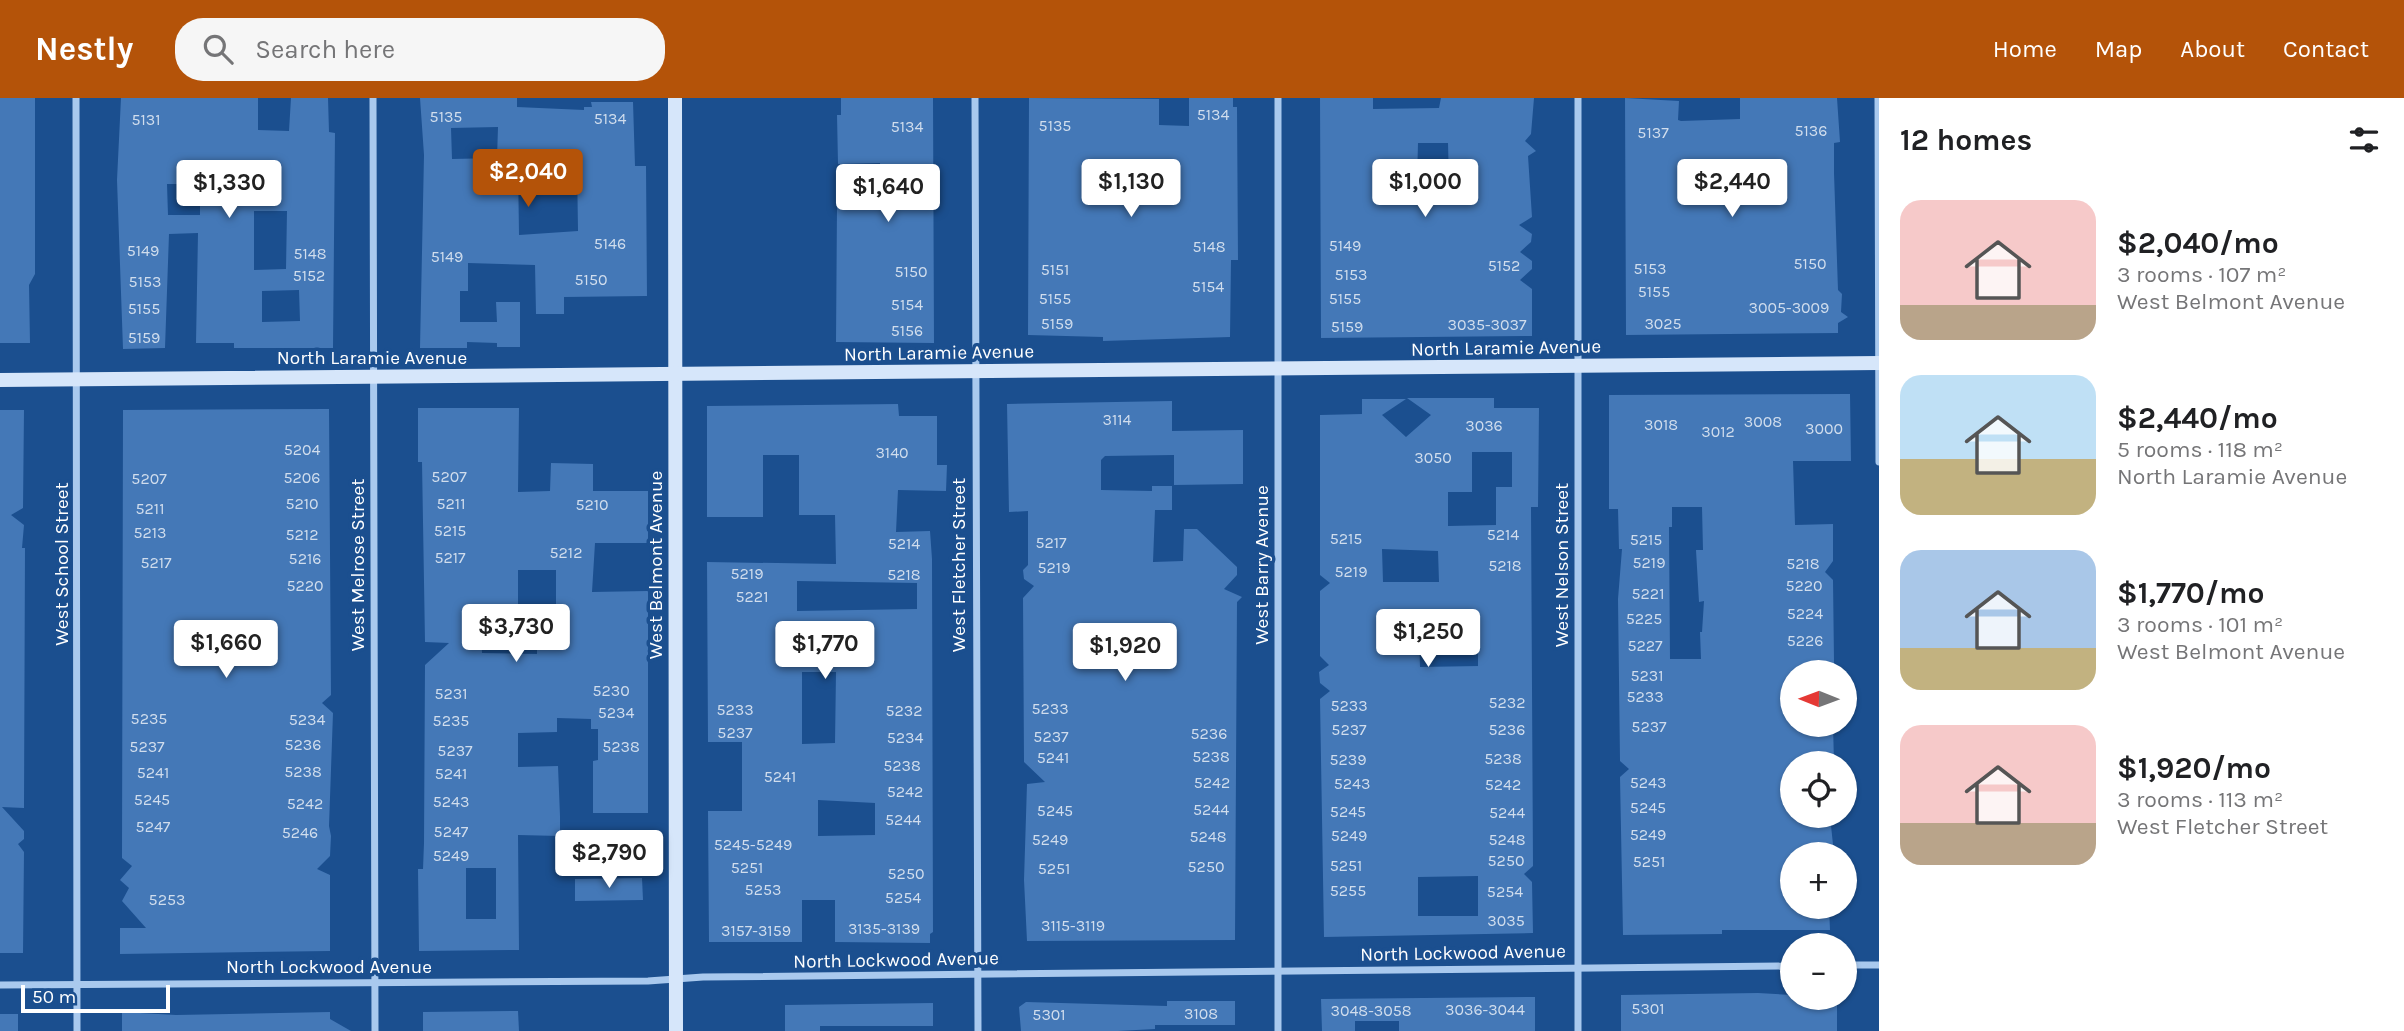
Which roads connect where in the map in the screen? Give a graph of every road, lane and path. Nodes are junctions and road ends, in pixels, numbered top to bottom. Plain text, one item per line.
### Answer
1 (76, 98) edge
2 (373, 98) edge
3 (675, 98) edge
4 (975, 98) edge
5 (1278, 98) edge
6 (1578, 98) edge
7 (1878, 98) edge
8 (1879, 363) edge
9 (1577, 366) junction
10 (1278, 369) junction
11 (974, 372) junction
12 (675, 375) junction
13 (374, 378) junction
14 (0, 380) edge
15 (77, 380) junction
16 (1879, 462) edge
17 (1857, 965) edge
18 (1879, 965) edge
19 (1780, 966) edge
20 (1578, 968) junction
21 (1279, 971) junction
22 (978, 974) junction
23 (676, 979) junction
24 (374, 983) junction
25 (0, 985) edge
26 (77, 985) junction
27 (77, 1031) edge
28 (375, 1031) edge
29 (676, 1031) edge
30 (978, 1031) edge
31 (1278, 1031) edge
32 (1578, 1031) edge

1 - 15 street, West School Street
2 - 13 street, West Melrose Street
3 - 12 street, West Belmont Avenue
4 - 11 street, West Fletcher Street
5 - 10 street, West Barry Avenue
6 - 9 street, West Nelson Street
7 - 8 street
8 - 9 street, North Laramie Avenue
8 - 16 street
9 - 10 street, North Laramie Avenue
9 - 20 street, West Nelson Street
10 - 11 street, North Laramie Avenue
10 - 21 street, West Barry Avenue
11 - 12 street, North Laramie Avenue
11 - 22 street, West Fletcher Street
12 - 13 street, North Laramie Avenue
12 - 23 street, West Belmont Avenue
13 - 15 street, North Laramie Avenue
13 - 24 street, West Melrose Street
14 - 15 street, North Laramie Avenue
15 - 26 street, West School Street
17 - 18 street
19 - 20 street, North Lockwood Avenue
20 - 21 street, North Lockwood Avenue
20 - 32 street, West Nelson Street
21 - 22 street, North Lockwood Avenue
21 - 31 street, West Barry Avenue
22 - 23 street, North Lockwood Avenue
22 - 30 street, West Fletcher Street
23 - 24 street, North Lockwood Avenue
23 - 29 street, West Belmont Avenue
24 - 26 street, North Lockwood Avenue
24 - 28 street, West Melrose Street
25 - 26 street, North Lockwood Avenue
26 - 27 street, West School Street

